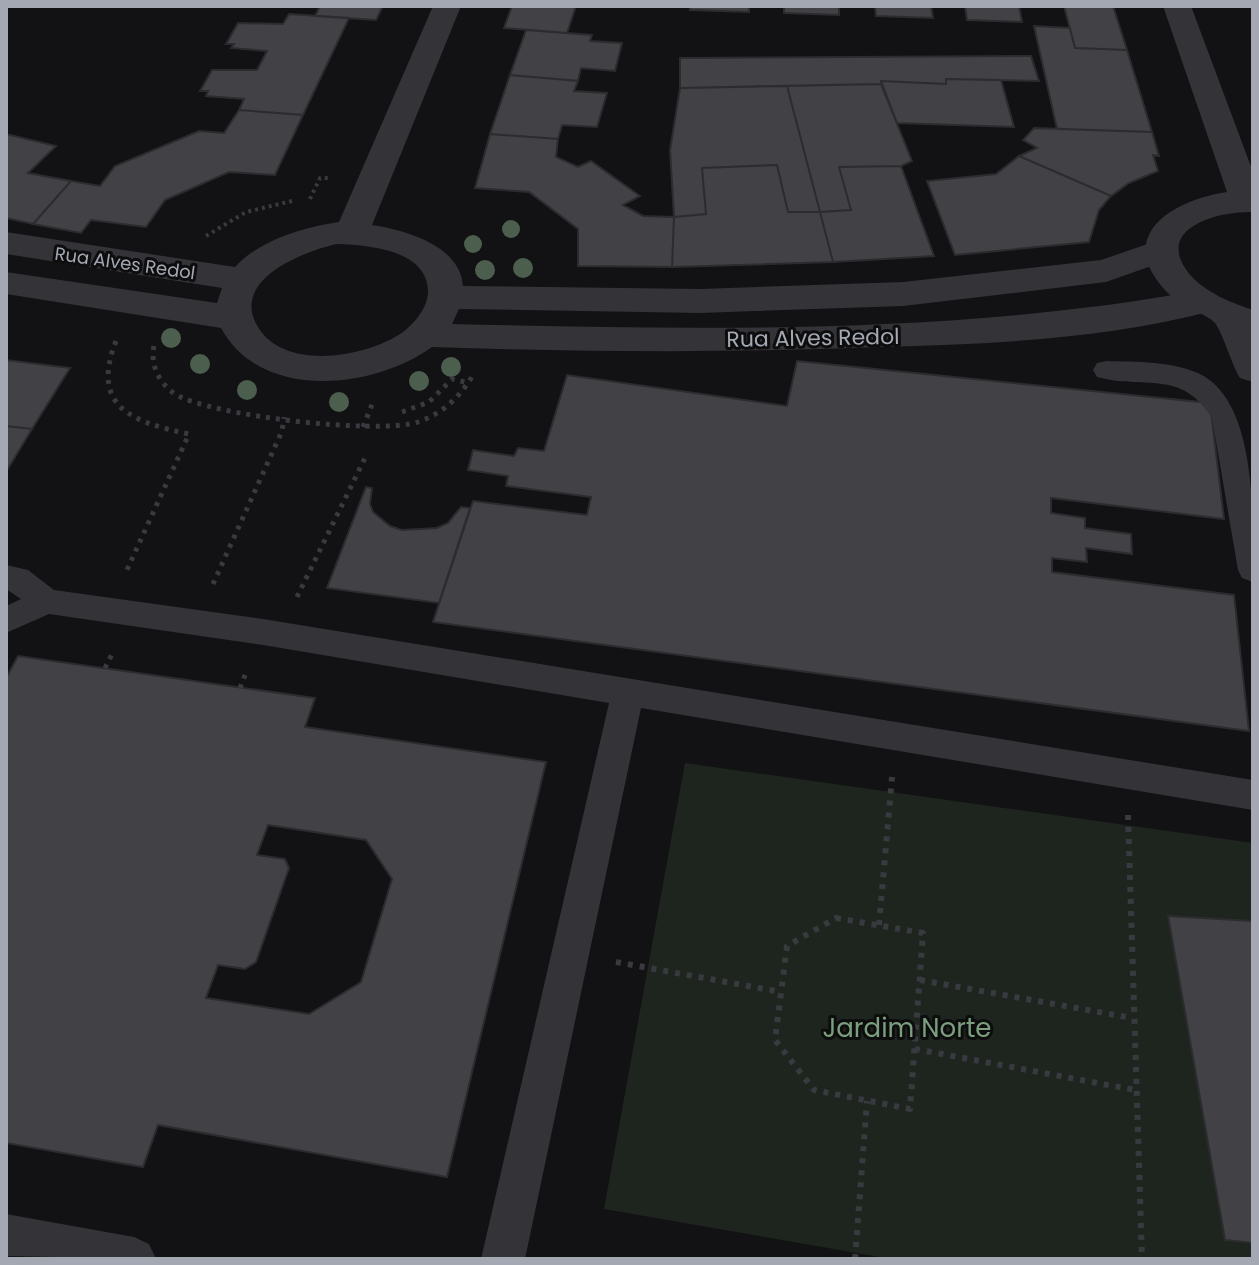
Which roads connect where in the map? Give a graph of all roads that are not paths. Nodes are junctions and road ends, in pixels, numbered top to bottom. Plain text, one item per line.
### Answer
1 (447, 6) edge
2 (1177, 6) edge
3 (1248, 189) edge
4 (352, 233) junction
5 (6, 243) edge
6 (1162, 250) junction
7 (245, 280) junction
8 (6, 283) edge
9 (444, 297) junction
10 (1228, 313) edge
11 (236, 318) junction
12 (422, 335) junction
13 (1253, 369) edge
14 (1107, 370) dead end
15 (1253, 570) edge
16 (6, 577) edge
17 (46, 601) junction
18 (6, 620) edge
19 (628, 692) junction
20 (1253, 795) edge
21 (6, 1235) edge
22 (134, 1259) edge
23 (503, 1259) edge

1 - 4 street
2 - 3 street
3 - 6 street
4 - 7 street
4 - 9 street
5 - 7 street, Rua Alves Redol
6 - 9 street, Rua Alves Redol
6 - 10 street
7 - 11 street
8 - 11 street, Rua Alves Redol
9 - 12 street
10 - 12 street, Rua Alves Redol
10 - 13 street
11 - 12 street
14 - 15 lane
16 - 17 lane
17 - 18 lane
17 - 19 lane
19 - 20 lane
19 - 23 lane
21 - 22 lane

